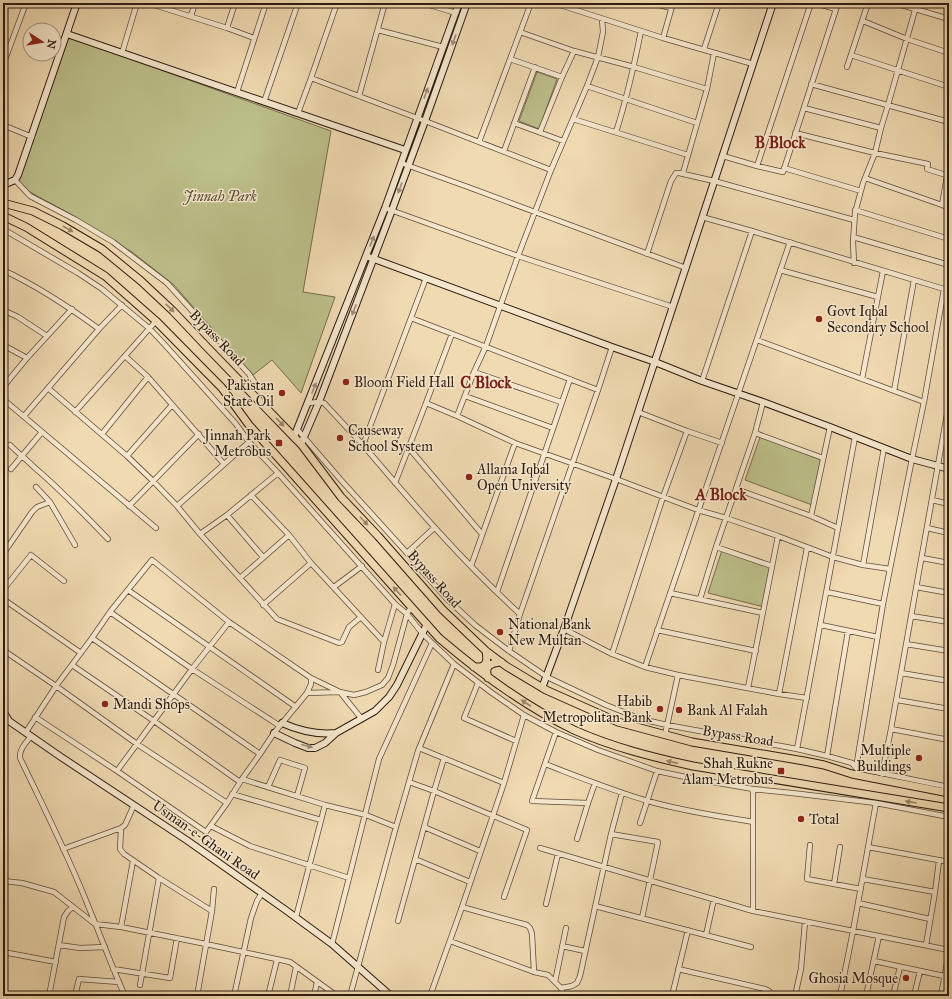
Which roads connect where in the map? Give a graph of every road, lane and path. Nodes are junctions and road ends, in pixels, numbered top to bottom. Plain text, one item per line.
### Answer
1 (26, 3) edge
2 (77, 3) edge
3 (137, 3) edge
4 (148, 3) edge
5 (195, 3) edge
6 (235, 3) edge
7 (266, 3) edge
8 (298, 3) edge
9 (337, 3) edge
10 (385, 3) edge
11 (423, 3) edge
12 (459, 3) edge
13 (467, 3) edge
14 (531, 3) edge
15 (554, 3) edge
16 (572, 3) edge
17 (652, 3) edge
18 (673, 3) edge
19 (719, 3) edge
20 (773, 3) edge
21 (811, 3) edge
22 (815, 3) edge
23 (838, 3) edge
24 (868, 3) edge
25 (895, 3) edge
26 (917, 3) edge
27 (571, 8) junction
28 (671, 8) junction
29 (836, 9) junction
30 (916, 10) junction
31 (456, 13) junction
32 (191, 16) junction
33 (602, 19) junction
34 (949, 19) edge
35 (862, 21) junction
36 (227, 28) junction
37 (378, 30) junction
38 (641, 31) junction
39 (520, 32) junction
40 (66, 34) junction
41 (254, 38) junction
42 (663, 38) junction
43 (907, 39) junction
44 (443, 47) junction
45 (704, 49) junction
46 (574, 51) junction
47 (122, 53) junction
48 (714, 53) junction
49 (949, 53) edge
50 (851, 55) junction
51 (598, 57) junction
52 (510, 59) junction
53 (753, 64) junction
54 (3, 65) edge
55 (535, 67) junction
56 (634, 67) junction
57 (847, 67) dead end
58 (898, 70) junction
59 (562, 77) junction
60 (311, 78) junction
61 (811, 84) junction
62 (587, 86) junction
63 (949, 87) edge
64 (707, 89) junction
65 (237, 92) junction
66 (359, 96) junction
67 (626, 99) junction
68 (264, 102) junction
69 (888, 104) junction
70 (804, 108) junction
71 (298, 113) junction
72 (417, 118) junction
73 (573, 119) junction
74 (425, 121) junction
75 (949, 122) edge
76 (514, 123) junction
77 (697, 123) junction
78 (3, 125) edge
79 (881, 128) junction
80 (540, 132) junction
81 (616, 132) junction
82 (796, 133) junction
83 (32, 137) junction
84 (563, 141) junction
85 (480, 142) junction
86 (406, 150) junction
87 (504, 152) junction
88 (875, 153) junction
89 (688, 155) junction
90 (722, 156) junction
91 (401, 163) junction
92 (408, 166) junction
93 (758, 166) junction
94 (784, 168) junction
95 (551, 170) junction
96 (683, 173) junction
97 (948, 176) edge
98 (865, 178) junction
99 (15, 180) junction
100 (714, 181) junction
101 (3, 185) edge
102 (861, 191) junction
103 (6, 204) edge
104 (942, 205) junction
105 (385, 208) junction
106 (949, 208) edge
107 (392, 210) junction
108 (856, 210) junction
109 (535, 212) junction
110 (3, 216) edge
111 (702, 217) junction
112 (854, 220) junction
113 (3, 229) edge
114 (752, 231) junction
115 (853, 237) junction
116 (949, 238) edge
117 (790, 242) junction
118 (647, 254) junction
119 (366, 256) junction
120 (518, 256) junction
121 (373, 258) junction
122 (854, 263) junction
123 (949, 265) edge
124 (686, 268) junction
125 (3, 270) edge
126 (780, 270) junction
127 (883, 270) junction
128 (426, 278) junction
129 (914, 280) junction
130 (878, 297) junction
131 (122, 305) junction
132 (500, 305) junction
133 (673, 307) junction
134 (72, 309) junction
135 (3, 310) edge
136 (411, 318) junction
137 (156, 321) junction
138 (99, 329) junction
139 (150, 329) junction
140 (452, 334) junction
141 (47, 336) junction
142 (756, 340) junction
143 (3, 345) edge
144 (486, 346) junction
145 (612, 347) junction
146 (126, 356) junction
147 (27, 358) junction
148 (655, 362) junction
149 (474, 372) junction
150 (148, 377) junction
151 (570, 379) junction
152 (862, 379) junction
153 (702, 382) junction
154 (3, 387) edge
155 (48, 388) junction
156 (248, 389) junction
157 (598, 390) junction
158 (894, 391) junction
159 (738, 395) junction
160 (465, 396) junction
161 (3, 399) edge
162 (319, 402) junction
163 (561, 402) junction
164 (763, 402) junction
165 (924, 402) junction
166 (308, 403) junction
167 (426, 403) junction
168 (172, 405) junction
169 (949, 406) edge
170 (75, 412) junction
171 (638, 412) junction
172 (24, 416) junction
173 (458, 416) junction
174 (830, 427) junction
175 (553, 428) junction
176 (297, 429) junction
177 (687, 431) junction
178 (42, 432) junction
179 (102, 434) junction
180 (199, 434) junction
181 (755, 434) junction
182 (943, 435) junction
183 (294, 437) junction
184 (855, 437) junction
185 (949, 437) edge
186 (302, 441) junction
187 (249, 442) junction
188 (515, 443) junction
189 (722, 443) junction
190 (10, 445) dead end
191 (363, 445) junction
192 (408, 447) junction
193 (884, 448) junction
194 (545, 454) junction
195 (127, 456) junction
196 (22, 457) junction
197 (823, 458) junction
198 (912, 458) junction
199 (282, 463) junction
200 (224, 464) junction
201 (572, 464) junction
202 (938, 466) junction
203 (11, 469) dead end
204 (949, 469) edge
205 (276, 471) junction
206 (616, 479) junction
207 (153, 481) junction
208 (395, 483) junction
209 (36, 487) dead end
210 (736, 489) junction
211 (251, 495) junction
212 (663, 497) junction
213 (932, 500) junction
214 (50, 502) junction
215 (949, 504) edge
216 (129, 506) junction
217 (177, 506) junction
218 (698, 510) junction
219 (228, 515) junction
220 (811, 516) junction
221 (726, 518) junction
222 (156, 528) dead end
223 (434, 528) junction
224 (838, 528) junction
225 (927, 528) junction
226 (949, 533) edge
227 (200, 534) junction
228 (482, 534) junction
229 (289, 535) junction
230 (778, 536) junction
231 (108, 539) dead end
232 (75, 545) dead end
233 (716, 547) junction
234 (807, 548) junction
235 (407, 553) junction
236 (3, 554) edge
237 (263, 557) junction
238 (833, 557) junction
239 (922, 558) junction
240 (312, 563) junction
241 (949, 563) edge
242 (863, 565) junction
243 (362, 566) junction
244 (471, 566) junction
245 (772, 566) junction
246 (890, 569) junction
247 (240, 578) junction
248 (64, 581) dead end
249 (334, 587) junction
250 (916, 587) junction
251 (3, 590) edge
252 (128, 590) junction
253 (496, 592) junction
254 (826, 592) junction
255 (670, 593) junction
256 (949, 593) edge
257 (3, 599) edge
258 (700, 599) junction
259 (395, 604) junction
260 (883, 604) junction
261 (263, 605) junction
262 (411, 607) junction
263 (110, 612) junction
264 (763, 613) junction
265 (407, 614) junction
266 (520, 614) junction
267 (912, 616) junction
268 (361, 617) junction
269 (229, 622) junction
270 (949, 622) edge
271 (427, 624) junction
272 (821, 625) junction
273 (564, 630) junction
274 (657, 630) junction
275 (848, 631) junction
276 (422, 633) junction
277 (878, 637) junction
278 (92, 638) junction
279 (384, 642) junction
280 (432, 643) junction
281 (906, 644) junction
282 (210, 647) junction
283 (3, 650) edge
284 (486, 651) junction
285 (508, 651) junction
286 (756, 651) junction
287 (949, 651) edge
288 (81, 654) junction
289 (612, 654) junction
290 (501, 662) junction
291 (454, 664) junction
292 (72, 665) junction
293 (474, 667) junction
294 (645, 667) junction
295 (192, 669) junction
296 (378, 670) dead end
297 (901, 673) junction
298 (678, 675) junction
299 (311, 678) junction
300 (488, 678) junction
301 (546, 678) junction
302 (949, 681) edge
303 (478, 683) junction
304 (56, 686) junction
305 (542, 688) junction
306 (748, 688) junction
307 (340, 692) junction
308 (307, 693) junction
309 (779, 694) junction
310 (173, 695) junction
311 (807, 698) junction
312 (897, 700) junction
313 (296, 707) junction
314 (949, 709) edge
315 (3, 711) edge
316 (524, 715) junction
317 (35, 717) junction
318 (361, 718) junction
319 (154, 721) junction
320 (281, 724) junction
321 (667, 725) junction
322 (891, 730) junction
323 (556, 732) junction
324 (274, 733) junction
325 (336, 733) junction
326 (28, 734) junction
327 (665, 735) junction
328 (949, 740) edge
329 (516, 741) junction
330 (137, 744) junction
331 (419, 748) junction
332 (797, 749) junction
333 (260, 754) junction
334 (827, 756) junction
335 (444, 758) junction
336 (545, 764) junction
337 (856, 768) junction
338 (117, 771) junction
339 (657, 771) junction
340 (882, 774) junction
341 (241, 780) junction
342 (409, 782) junction
343 (504, 783) junction
344 (595, 783) junction
345 (268, 787) junction
346 (949, 787) edge
347 (753, 789) junction
348 (434, 791) junction
349 (622, 793) junction
350 (949, 793) edge
351 (232, 794) junction
352 (297, 796) junction
353 (648, 801) junction
354 (226, 803) junction
355 (588, 803) junction
356 (876, 803) junction
357 (134, 805) junction
358 (325, 805) junction
359 (949, 808) edge
360 (366, 815) junction
361 (492, 816) junction
362 (949, 817) edge
363 (321, 820) junction
364 (753, 822) junction
365 (640, 823) dead end
366 (211, 826) junction
367 (396, 827) junction
368 (424, 827) junction
369 (121, 828) junction
370 (611, 834) junction
371 (578, 839) dead end
372 (810, 845) dead end
373 (840, 846) dead end
374 (868, 847) junction
375 (540, 848) dead end
376 (63, 849) junction
377 (480, 852) junction
378 (558, 854) junction
379 (415, 859) junction
380 (133, 861) junction
381 (939, 861) junction
382 (949, 862) edge
383 (309, 865) junction
384 (604, 867) junction
385 (159, 878) junction
386 (350, 878) junction
387 (863, 879) junction
388 (3, 881) edge
389 (650, 881) junction
390 (470, 882) junction
391 (834, 884) junction
392 (214, 888) dead end
393 (861, 889) junction
394 (935, 892) junction
395 (262, 893) junction
396 (504, 898) dead end
397 (714, 899) junction
398 (858, 903) junction
399 (546, 904) dead end
400 (462, 906) junction
401 (595, 906) junction
402 (72, 907) junction
403 (212, 911) junction
404 (753, 911) junction
405 (296, 918) junction
406 (642, 918) junction
407 (930, 918) junction
408 (398, 921) dead end
409 (806, 922) junction
410 (95, 924) junction
411 (121, 927) junction
412 (566, 928) dead end
413 (688, 930) junction
414 (853, 931) junction
415 (149, 933) junction
416 (706, 935) junction
417 (879, 936) junction
418 (177, 938) junction
419 (450, 941) junction
420 (206, 944) junction
421 (332, 944) junction
422 (59, 945) junction
423 (926, 945) junction
424 (562, 946) junction
425 (105, 947) junction
426 (751, 947) dead end
427 (585, 951) junction
428 (949, 951) edge
429 (3, 952) edge
430 (243, 952) junction
431 (277, 960) junction
432 (874, 961) junction
433 (56, 962) junction
434 (358, 966) junction
435 (296, 967) junction
436 (900, 967) junction
437 (113, 969) junction
438 (678, 969) junction
439 (920, 971) junction
440 (534, 972) junction
441 (142, 973) junction
442 (944, 976) junction
443 (119, 982) junction
444 (317, 982) junction
445 (555, 982) junction
446 (140, 985) dead end
447 (560, 988) junction
448 (49, 996) edge
449 (75, 996) edge
450 (125, 996) edge
451 (197, 996) edge
452 (234, 996) edge
453 (268, 996) edge
454 (290, 996) edge
455 (314, 996) edge
456 (337, 996) edge
457 (350, 996) edge
458 (391, 996) edge
459 (430, 996) edge
460 (563, 996) edge
461 (672, 996) edge
462 (769, 996) edge
463 (795, 996) edge
464 (840, 996) edge
465 (866, 996) edge
466 (893, 996) edge
467 (914, 996) edge
468 (941, 996) edge

1 - 54 street
2 - 40 main road
3 - 47 street
4 - 32 street
5 - 32 street
6 - 36 street
7 - 41 street
8 - 68 street
9 - 60 street
10 - 37 street
11 - 31 street
12 - 31 main road
13 -> 74 main road
14 - 39 street
15 - 27 street
16 - 27 street
17 - 28 street
18 - 28 street
19 - 45 street
20 - 53 main road
21 - 93 street
22 - 29 street
23 - 29 street
24 - 35 street
25 - 30 street
26 - 30 street
27 - 33 street
28 - 42 street
29 - 61 street
30 - 34 street
30 - 43 street
31 - 44 main road
32 - 36 street
33 - 38 street
33 - 51 street
35 - 43 street
35 - 50 street
36 - 41 street
37 - 44 street
37 - 66 street
38 - 42 street
38 - 56 street
39 - 46 street
39 - 52 street
40 - 47 main road
40 - 83 main road
41 - 65 street
42 - 45 street
43 - 49 street
43 - 58 street
72 -> 44 main road
45 - 48 street
46 - 51 street
46 - 59 street
47 - 65 main road
48 - 53 street
48 - 64 street
50 - 57 street
50 - 58 street
51 - 56 street
51 - 62 street
52 - 55 street
52 - 85 street
53 - 90 main road
55 - 59 street
55 - 76 street
56 - 64 street
56 - 67 street
58 - 63 street
58 - 69 street
59 - 80 street
60 - 66 street
60 - 71 street
61 - 69 street
61 - 70 street
62 - 67 street
62 - 73 street
64 - 77 street
65 - 68 main road
66 - 72 street
67 - 77 street
67 - 81 street
68 - 71 main road
69 - 75 street
69 - 79 street
70 - 79 street
70 - 82 street
71 - 86 main road
72 - 74 street
72 - 86 main road
73 - 81 street
73 - 84 street
74 - 85 street
74 - 92 main road
76 - 80 street
76 - 87 street
77 - 89 street
78 - 83 street
79 - 88 street
80 - 84 street
81 - 89 street
82 - 88 street
82 - 94 street
83 - 99 main road
84 - 95 street
85 - 87 street
86 - 91 main road
87 - 95 street
88 - 97 street
88 - 98 street
89 - 96 street
90 - 93 street
90 - 100 main road
91 - 92 street
91 - 105 main road
92 -> 107 main road
92 - 109 street
93 - 94 street
94 - 102 street
95 - 109 street
96 - 100 street
96 - 118 street
97 - 104 street
98 - 102 street
98 - 104 street
99 - 101 main road
99 - 156 street
100 - 111 main road
100 - 112 street
102 - 108 street
103 - 110 main road
103 -> 156 main road, Bypass Road
104 - 106 street
105 - 107 street
119 -> 105 main road
107 - 120 street
107 - 121 main road
108 - 112 street
108 - 116 street
109 - 118 street
109 - 120 street
110 - 137 main road
111 - 114 street
111 - 124 main road
112 - 115 street
113 - 131 street
114 - 117 street
114 - 153 street
115 - 122 street
115 - 123 street
117 - 122 street
117 - 126 street
118 - 124 street
119 - 121 main road
166 -> 119 main road
120 - 132 street
120 - 133 street
121 - 128 main road
121 -> 162 main road
122 - 127 street
124 - 133 main road
125 - 134 street
126 - 130 street
126 - 142 street
127 - 129 street
127 - 130 street
128 - 132 main road
128 - 136 street
129 - 158 street
129 - 165 street
130 - 152 street
131 - 138 street
131 - 139 street
132 - 144 street
132 - 145 main road
133 - 148 main road
134 - 138 street
134 - 141 street
135 - 141 street
136 - 140 street
136 - 191 street
137 - 139 street
137 - 199 main road
138 - 155 street
139 - 146 street
139 - 187 street
140 - 144 street
140 - 167 street
141 - 147 street
142 - 152 street
142 - 159 street
143 - 147 street
144 - 149 street
144 - 151 street
145 - 148 main road
145 - 157 street
146 - 150 street
146 - 170 street
147 - 154 street
148 - 153 main road
148 - 171 main road
149 - 160 street
149 - 163 street
150 - 168 street
150 - 179 street
151 - 157 street
151 - 163 street
152 - 158 street
153 - 159 main road
155 - 170 street
155 - 172 street
156 -> 183 main road, Bypass Road
157 - 201 street
158 - 165 street
159 - 164 main road
159 - 189 street
160 - 173 street
160 - 175 street
161 - 172 street
162 - 166 street
162 - 186 main road
162 - 191 street
163 - 175 street
164 - 174 main road
164 - 181 street
165 - 198 street
166 - 176 main road
167 - 173 street
167 - 192 street
168 - 180 street
168 - 195 street
169 - 182 street
170 - 179 street
171 - 177 street
171 - 206 main road
172 - 178 street
173 - 188 street
174 - 184 main road
174 - 197 street
175 - 194 street
176 - 183 main road
176 - 186 street
177 - 189 street
177 - 212 street
178 - 196 street
178 - 216 street
179 - 195 street
180 - 200 street
180 - 207 street
181 - 197 street
181 - 210 street
182 - 185 street
182 - 202 street
183 - 186 main road, Bypass Road
184 - 193 main road
184 - 224 street
186 - 235 street
186 -> 284 main road, Bypass Road
187 - 200 street
187 - 205 street
188 - 194 street
188 - 228 street
189 - 218 street
190 - 196 street
191 - 208 street
192 - 208 street
192 - 228 street
193 - 198 main road
193 - 242 street
194 - 201 street
194 - 253 street
195 - 207 street
196 - 203 street
196 - 231 street
197 - 220 street
198 - 202 main road
198 - 246 street
199 - 205 street
262 -> 199 main road
200 - 217 street
201 - 206 street
201 - 266 street
202 - 204 main road
202 - 213 street
205 - 211 street
205 - 243 street
206 - 212 street
206 - 273 main road
207 - 216 street
207 - 217 street
208 - 223 street
209 - 214 street
210 - 220 street
210 - 221 street
211 - 219 street
211 - 229 street
212 - 218 street
212 - 289 street
213 - 215 street
213 - 225 street
214 - 232 street
214 - 236 street
216 - 222 street
217 - 227 street
218 - 221 street
218 - 255 street
219 - 227 street
219 - 237 street
220 - 224 street
221 - 230 street
221 - 233 street
223 - 235 street
223 - 244 street
224 - 238 street
225 - 226 street
225 - 239 street
227 - 247 street
228 - 244 street
229 - 237 street
229 - 240 street
230 - 234 street
230 - 245 street
233 - 245 street
233 - 258 street
234 - 238 street
234 - 309 street
235 - 285 street
237 - 247 street
238 - 242 street
238 - 254 street
239 - 241 street
239 - 250 street
240 - 249 street
240 - 261 street
242 - 246 street
243 - 249 street
243 - 259 street
244 - 253 street
245 - 264 street
246 - 260 street
247 - 261 street
248 - 251 street
249 - 268 street
250 - 256 street
250 - 267 street
252 - 263 street
252 - 269 street
252 - 282 street
253 - 266 street
254 - 260 street
254 - 272 street
255 - 258 street
255 - 274 street
257 - 288 street
258 - 264 street
259 - 265 street
259 - 279 street
260 - 277 street
261 - 268 street
262 - 265 street
262 - 271 main road
263 - 278 street
263 - 295 street
264 - 286 street
265 - 276 street
265 - 307 street
266 - 285 street
267 - 270 street
267 - 281 street
268 - 279 street
269 - 282 street
269 - 299 street
271 - 276 main road
271 - 293 main road
272 - 275 street
272 - 311 street
273 - 289 street
273 - 301 main road
274 - 286 street
274 - 294 street
275 - 277 street
275 - 334 street
276 - 280 street
276 - 318 main road
277 - 337 street
278 - 288 street
278 - 310 street
279 - 296 street
280 - 291 street
280 - 360 street
281 - 287 street
281 - 297 street
282 - 295 street
282 - 313 street
283 - 304 street
284 - 290 main road, Bypass Road
284 - 293 main road
285 - 301 street
286 - 306 street
288 - 292 street
289 - 294 street
290 - 300 main road
290 - 305 main road, Bypass Road
291 - 303 street
291 - 331 street
292 - 304 street
292 - 319 street
293 - 300 main road
294 - 298 street
295 - 310 street
295 - 320 street
297 - 302 street
297 - 312 street
298 - 306 street
298 - 321 street
299 - 307 street
299 - 308 street
359 -> 300 main road
301 - 305 main road
301 - 321 street
303 - 316 street
303 - 329 street
304 - 317 street
304 - 330 street
305 - 327 main road, Bypass Road
306 - 309 street
307 - 308 street
307 - 318 street
308 - 313 street
309 - 311 street
310 - 319 street
310 - 333 street
311 - 332 street
312 - 314 street
312 - 322 street
313 - 320 street
315 - 326 main road, Usman-e-Ghani Road
316 - 323 street
316 - 329 street
317 - 326 street
317 - 338 street
318 - 325 main road
319 - 330 street
319 - 341 street
320 - 324 street
320 - 325 main road
321 - 327 street
321 - 332 street
322 - 328 street
322 - 340 street
323 - 336 street
323 - 339 street
324 -> 325 main road
324 - 333 street
326 - 357 main road, Usman-e-Ghani Road
326 - 376 street
327 - 350 main road, Bypass Road
329 - 343 street
330 - 338 street
330 - 354 street
331 - 335 street
331 - 342 street
332 - 334 street
333 - 341 street
334 - 337 street
335 - 343 street
335 - 348 street
336 - 344 street
336 - 355 street
337 - 340 street
338 - 366 street
339 - 347 street
339 - 353 street
340 - 346 street
341 - 345 street
341 - 351 street
342 - 348 street
342 - 367 street
343 - 361 street
344 - 349 street
344 - 355 street
345 - 352 street
345 - 352 street
347 - 356 street
347 - 364 street
348 - 361 street
348 - 368 street
349 - 353 street
349 - 370 street
351 - 354 street
351 - 363 street
352 - 358 street
353 - 364 street
353 - 365 street
354 - 366 street
355 - 371 street
356 - 362 street
356 - 374 street
357 - 369 street
357 - 395 main road, Usman-e-Ghani Road
358 - 360 street
358 - 363 street
360 - 367 street
360 - 386 street
361 - 377 street
361 - 396 street
363 - 383 street
364 - 404 street
366 - 383 street
367 - 434 street
368 - 377 street
368 - 379 street
369 - 376 street
369 - 380 street
370 - 384 street
370 - 389 street
372 - 391 street
373 - 391 street
374 - 381 street
374 - 387 street
375 - 378 street
376 - 410 street
377 - 390 street
378 - 384 street
378 - 399 street
379 - 390 street
379 - 408 street
380 - 385 street
380 - 411 street
381 - 382 street
381 - 394 street
383 - 386 street
383 - 405 street
384 - 389 street
384 - 401 street
385 - 403 street
385 - 415 street
386 - 421 street
387 - 393 street
387 - 394 street
388 - 402 street
389 - 397 street
389 - 406 street
390 - 400 street
391 - 393 street
392 - 403 street
393 - 398 street
394 - 407 street
395 - 405 main road, Usman-e-Ghani Road
395 - 430 street
397 - 404 street
397 - 416 street
398 - 407 street
398 - 414 street
400 - 419 street
400 - 440 street
401 - 406 street
401 - 427 street
402 - 410 street
402 - 422 street
403 - 420 street
404 - 409 street
405 - 421 main road, Usman-e-Ghani Road
406 - 413 street
407 - 423 street
409 - 414 street
409 - 463 street
410 - 411 street
410 - 425 street
411 - 415 street
412 - 424 street
413 - 416 street
413 - 438 street
414 - 417 street
414 - 464 street
415 - 418 street
415 - 441 street
416 - 426 street
417 - 423 street
417 - 432 street
418 - 420 street
418 - 441 street
419 - 440 street
419 - 459 street
420 - 430 street
420 - 451 street
421 - 434 main road, Usman-e-Ghani Road
422 - 425 street
422 - 433 street
423 - 428 street
424 - 427 street
424 - 445 street
425 - 437 street
427 - 447 street
428 - 442 street
429 - 433 street
430 - 431 street
430 - 452 street
431 - 435 street
431 - 453 street
432 - 436 street
432 - 465 street
433 - 448 street
434 - 457 street
434 - 458 main road, Usman-e-Ghani Road
435 - 444 street
435 - 454 street
436 - 439 street
436 - 466 street
437 - 441 street
437 - 443 street
438 - 461 street
438 - 462 street
439 - 442 street
439 - 467 street
440 - 445 street
441 - 446 street
442 - 468 street
443 - 449 street
443 - 450 street
444 - 455 street
444 - 456 street
445 - 447 street
447 - 460 street

